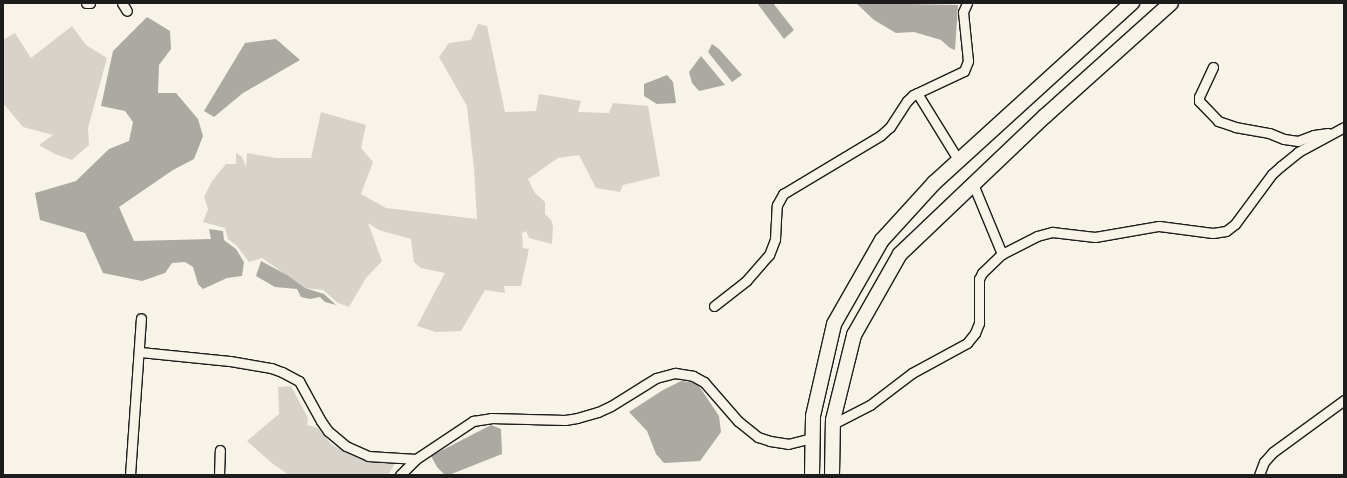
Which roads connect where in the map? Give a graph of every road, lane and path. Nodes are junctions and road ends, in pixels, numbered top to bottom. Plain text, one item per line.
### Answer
1 (86, 3) edge
2 (90, 3) edge
3 (967, 3) edge
4 (1132, 3) edge
5 (1171, 3) edge
6 (1213, 67) dead end
7 (917, 93) junction
8 (1344, 127) edge
9 (1334, 132) junction
10 (959, 161) junction
11 (973, 184) junction
12 (1002, 254) junction
13 (714, 306) dead end
14 (141, 318) dead end
15 (140, 352) junction
16 (1344, 400) edge
17 (833, 424) junction
18 (812, 438) junction
19 (220, 450) dead end
20 (416, 459) junction
21 (130, 475) edge
22 (219, 475) edge
23 (400, 475) edge
24 (812, 475) edge
25 (832, 475) edge
26 (1260, 475) edge

1 - 2 street
3 - 7 street
4 - 10 main road
5 - 11 main road
6 - 9 street
7 - 10 street
7 - 13 street
8 - 9 street
9 - 12 street
10 - 18 main road
11 - 12 street
11 - 17 main road
12 - 17 street
14 - 15 street
15 - 20 street
15 - 21 street
16 - 26 street
17 - 25 main road
18 - 20 street
18 - 24 main road
19 - 22 street
20 - 23 street

